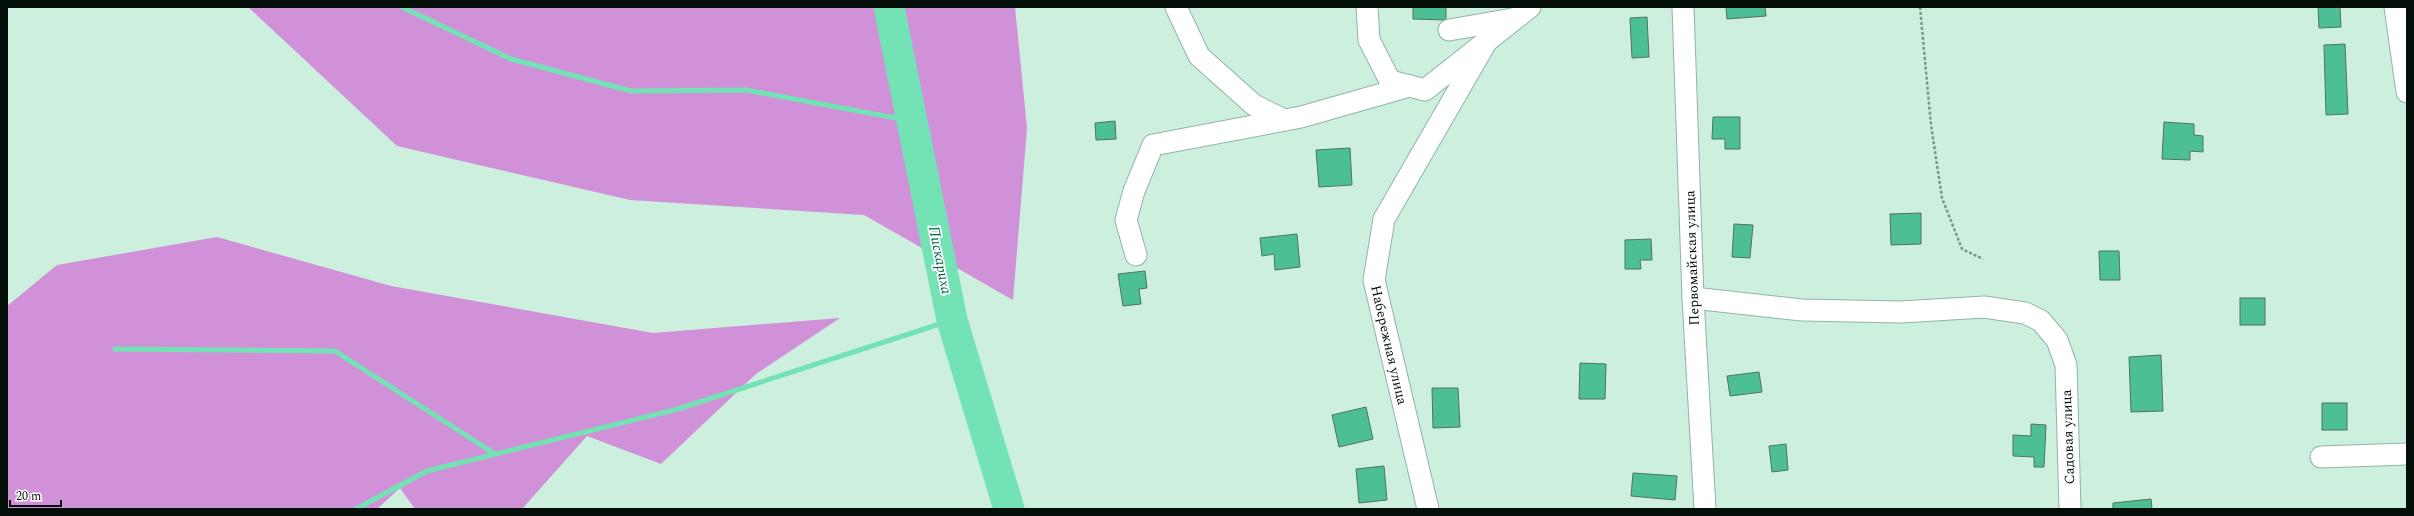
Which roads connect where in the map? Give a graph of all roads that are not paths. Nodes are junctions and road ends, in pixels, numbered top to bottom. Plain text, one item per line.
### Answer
1 (1176, 7) edge
2 (1367, 7) edge
3 (1683, 7) edge
4 (2396, 7) edge
5 (1522, 13) edge
6 (1449, 30) dead end
7 (1488, 40) junction
8 (1410, 86) junction
9 (2407, 92) edge
10 (1284, 120) junction
11 (1136, 255) dead end
12 (1693, 298) junction
13 (2407, 454) edge
14 (2321, 457) dead end
15 (1428, 509) edge
16 (1705, 509) edge
17 (2070, 509) edge

1 - 10 street
2 - 8 street
3 - 12 street, Первомайская улица
4 - 9 street
5 - 6 street
5 - 7 street
7 - 8 street
7 - 15 street, Набережная улица
8 - 10 street
10 - 11 street
12 - 16 street, Первомайская улица
12 - 17 street, Садовая улица
13 - 14 street

